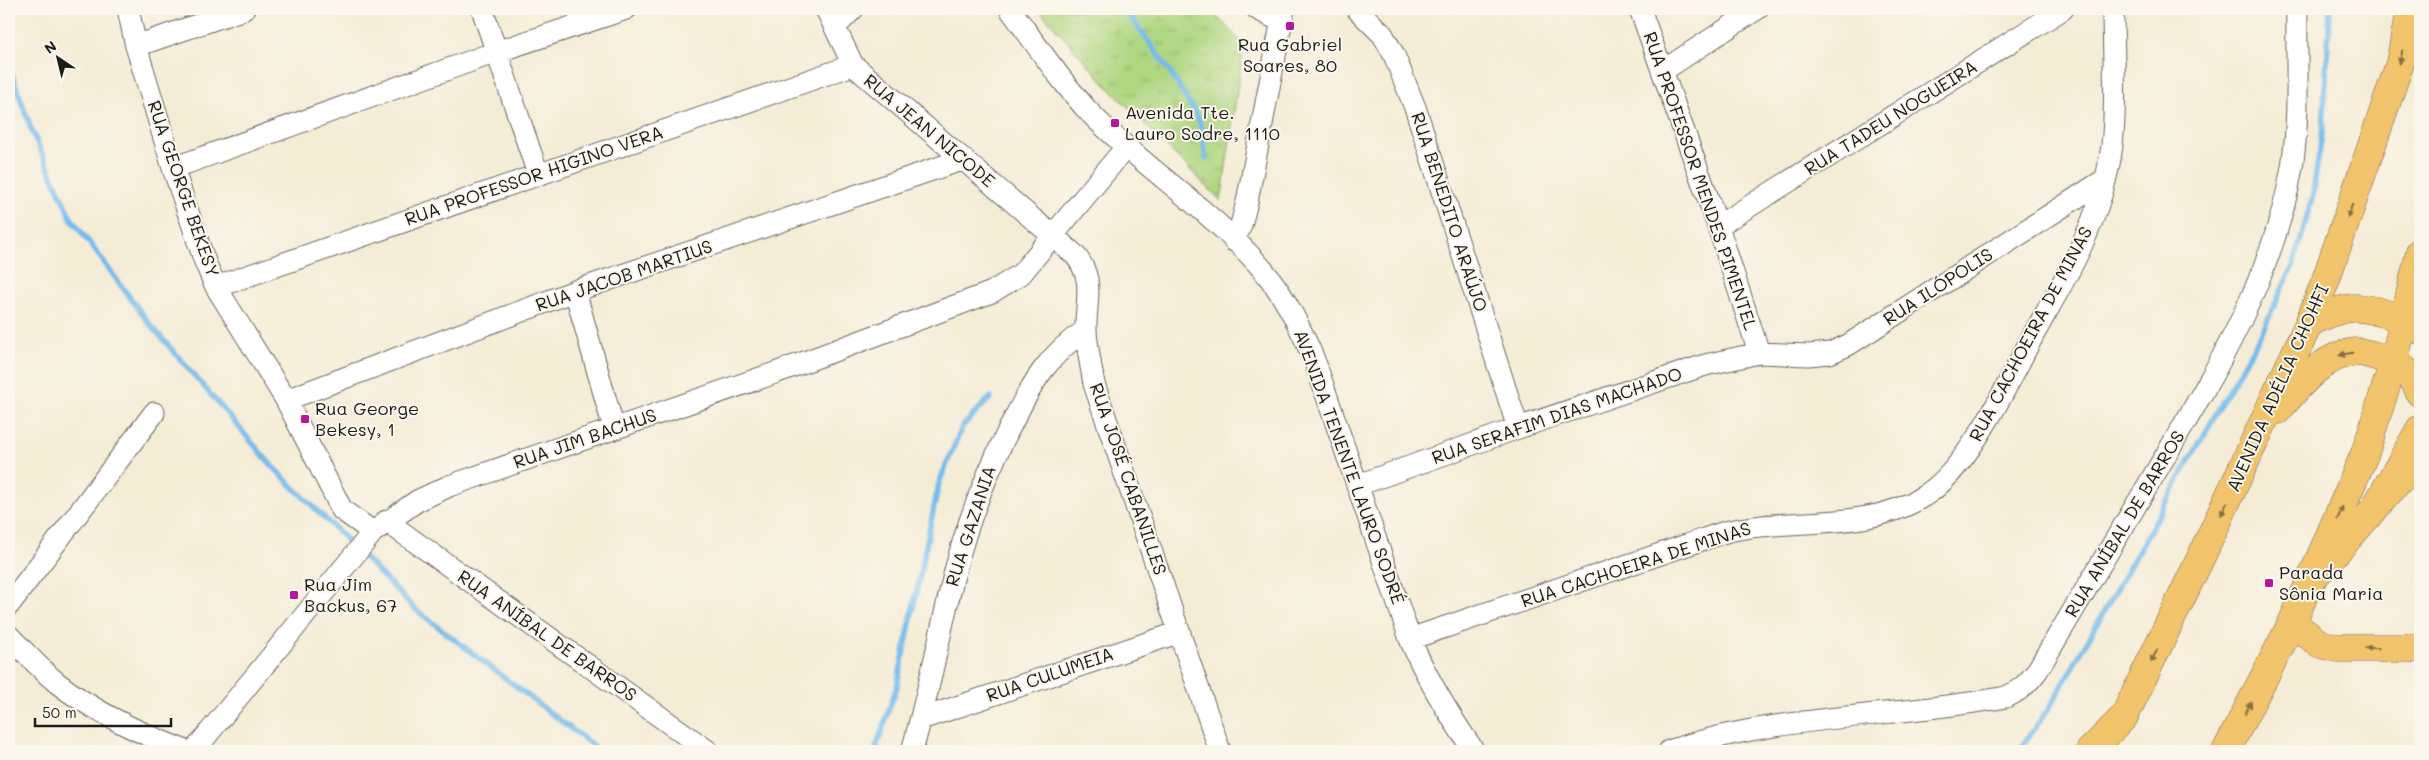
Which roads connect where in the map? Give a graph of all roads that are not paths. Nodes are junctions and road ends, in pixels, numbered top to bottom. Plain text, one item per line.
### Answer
1 (128, 9) edge
2 (244, 9) edge
3 (482, 9) edge
4 (626, 9) edge
5 (853, 9) edge
6 (1010, 9) edge
7 (1257, 9) edge
8 (1357, 9) edge
9 (1640, 9) edge
10 (1757, 9) edge
11 (2064, 9) edge
12 (2113, 9) edge
13 (2297, 9) edge
14 (2410, 9) edge
15 (1283, 15) edge
16 (830, 18) edge
17 (136, 46) junction
18 (496, 52) junction
19 (852, 65) junction
20 (1664, 70) junction
21 (1126, 147) junction
22 (964, 160) junction
23 (173, 168) junction
24 (538, 174) junction
25 (2104, 180) junction
26 (1718, 226) junction
27 (1054, 237) junction
28 (1234, 240) junction
29 (2420, 252) edge
30 (216, 287) junction
31 (575, 291) junction
32 (2308, 323) junction
33 (2412, 325) edge
34 (1086, 330) junction
35 (1759, 354) junction
36 (2394, 361) junction
37 (2420, 393) edge
38 (286, 400) junction
39 (154, 414) dead end
40 (1518, 428) junction
41 (614, 429) junction
42 (2420, 429) edge
43 (2259, 433) junction
44 (2420, 457) edge
45 (1358, 486) junction
46 (2375, 508) junction
47 (374, 532) junction
48 (2313, 578) junction
49 (9, 605) edge
50 (2292, 623) junction
51 (1180, 632) junction
52 (9, 636) edge
53 (1410, 640) junction
54 (2420, 648) edge
55 (2124, 716) junction
56 (921, 719) junction
57 (186, 751) edge
58 (194, 751) edge
59 (708, 751) edge
60 (912, 751) edge
61 (1220, 751) edge
62 (1474, 751) edge
63 (1669, 751) edge
64 (2090, 751) edge
65 (2105, 751) edge
66 (2226, 751) edge

1 - 17 street, RUA GEORGE BEKESY
2 - 17 street
3 - 18 street
4 - 18 street
5 - 16 street
6 - 21 street, AVENIDA TENENTE LAURO SODRÉ
7 - 15 street
8 - 40 street, RUA BENEDITO ARAÚJO
9 - 20 street, RUA PROFESSOR MENDES PIMENTEL
10 - 20 street
11 - 26 street, RUA TADEU NOGUEIRA
12 - 25 street, RUA CACHOEIRA DE MINAS
13 - 63 street, RUA ANÍBAL DE BARROS
14 -> 32 main road, AVENIDA ADÉLIA CHOHFI
15 - 28 street
16 - 19 street, RUA JEAN NICODE
17 - 23 street, RUA GEORGE BEKESY
18 - 23 street
18 - 24 street
19 - 22 street, RUA JEAN NICODE
19 - 24 street, RUA PROFESSOR HIGINO VERA
20 - 26 street, RUA PROFESSOR MENDES PIMENTEL
21 - 27 street
21 - 28 street, AVENIDA TENENTE LAURO SODRÉ
22 - 27 street, RUA JEAN NICODE
22 - 31 street, RUA JACOB MARTIUS
23 - 30 street, RUA GEORGE BEKESY
24 - 30 street, RUA PROFESSOR HIGINO VERA
25 - 35 street, RUA ILÓPOLIS
25 - 53 street, RUA CACHOEIRA DE MINAS
26 - 35 street, RUA PROFESSOR MENDES PIMENTEL
27 - 34 street, RUA JOSÉ CABANILLES
27 - 41 street, RUA JIM BACHUS
28 - 45 street, AVENIDA TENENTE LAURO SODRÉ
29 - 33 main road
30 - 38 street, RUA GEORGE BEKESY
31 - 38 street, RUA JACOB MARTIUS
31 - 41 street
32 - 33 main road
32 - 43 main road, AVENIDA ADÉLIA CHOHFI
33 - 36 main road
34 - 51 street, RUA JOSÉ CABANILLES
34 - 56 street, RUA GAZANIA
35 - 40 street, RUA SERAFIM DIAS MACHADO
36 - 37 main road
36 -> 43 main road
48 -> 36 main road
38 - 47 street, RUA GEORGE BEKESY
39 - 49 street
40 - 45 street, RUA SERAFIM DIAS MACHADO
41 - 47 street, RUA JIM BACHUS
42 - 46 main road
43 -> 55 main road, AVENIDA ADÉLIA CHOHFI
44 - 46 main road
45 - 53 street, AVENIDA TENENTE LAURO SODRÉ
46 - 48 main road
47 - 58 street, RUA JIM BACHUS
47 - 59 street, RUA ANÍBAL DE BARROS
48 - 50 main road
54 -> 50 main road
66 -> 50 main road
51 - 56 street, RUA CULUMEIA
51 - 61 street, RUA JOSÉ CABANILLES
52 - 57 street
53 - 62 street, AVENIDA TENENTE LAURO SODRÉ
55 - 64 main road
55 - 65 main road, AVENIDA ADÉLIA CHOHFI
56 - 60 street, RUA GAZANIA

